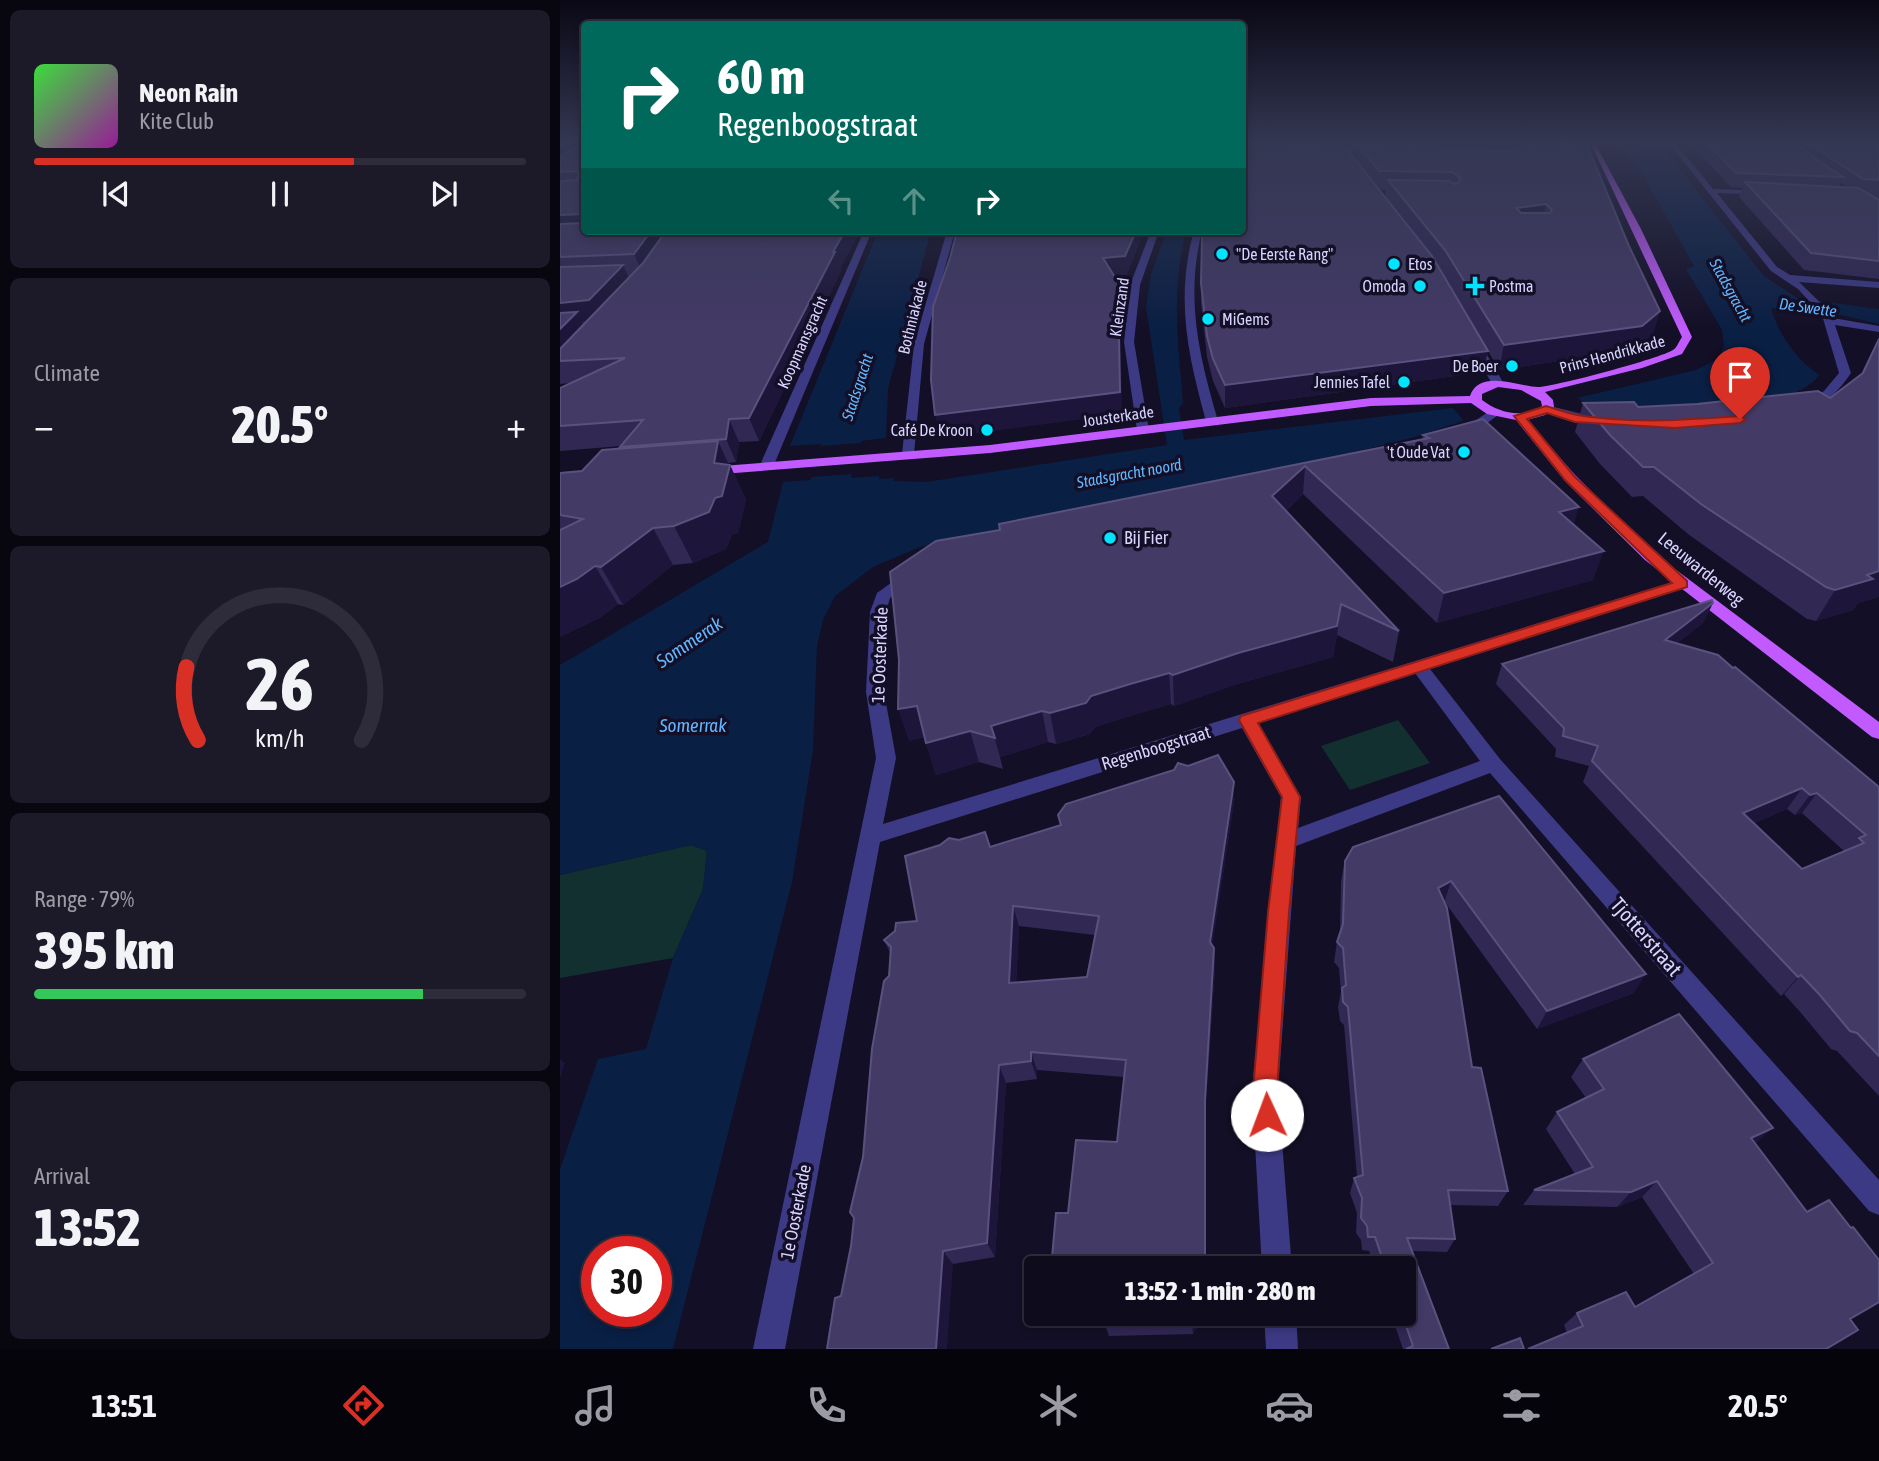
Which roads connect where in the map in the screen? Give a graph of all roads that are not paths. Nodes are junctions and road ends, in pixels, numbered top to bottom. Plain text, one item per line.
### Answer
1 (1621, 203) edge
2 (1721, 203) edge
3 (866, 235) edge
4 (950, 235) edge
5 (1154, 235) edge
6 (1197, 235) edge
7 (1788, 278) junction
8 (1879, 285) edge
9 (1829, 318) junction
10 (1879, 329) edge
11 (1473, 339) edge
12 (1498, 384) junction
13 (1536, 391) junction
14 (1550, 407) junction
15 (1484, 409) junction
16 (1793, 411) edge
17 (1519, 416) junction
18 (1212, 421) junction
19 (1615, 421) edge
20 (1149, 429) junction
21 (1446, 439) edge
22 (908, 454) junction
23 (766, 467) junction
24 (697, 472) edge
25 (921, 568) edge
26 (1682, 584) junction
27 (1419, 667) junction
28 (1247, 720) junction
29 (1879, 732) edge
30 (1493, 764) junction
31 (871, 836) junction
32 (1287, 841) junction
33 (1879, 1201) edge
34 (1276, 1256) edge
35 (1281, 1326) edge
36 (769, 1349) edge
37 (1282, 1349) edge

1 - 13 main road, Prins Hendrikkade
2 - 7 street
3 - 23 street, Koopmansgracht
4 - 22 street, Bothniakade
5 - 20 street, Kleinzand
6 - 18 street
7 - 8 street
7 - 9 street
9 - 10 street
9 - 16 street
11 - 12 street
12 - 13 main road
12 - 15 main road
13 - 14 main road
14 - 17 main road
14 - 19 street
15 - 17 main road, Jousterkade
15 - 18 main road, Jousterkade
15 - 21 street
17 - 26 main road, Leeuwarderweg
18 - 20 main road, Jousterkade
20 - 22 main road, Jousterkade
22 - 23 main road, Jousterkade
23 - 24 main road, Jousterkade
25 - 31 street, 1e Oosterkade
26 - 27 street, Regenboogstraat
26 - 29 main road, Leeuwarderweg
27 - 28 street, Regenboogstraat
27 - 30 street, Tjotterstraat
28 - 31 street, Regenboogstraat
28 - 32 street
30 - 32 street
30 - 33 street, Tjotterstraat
31 - 36 street, 1e Oosterkade
32 - 34 street
35 - 37 street

